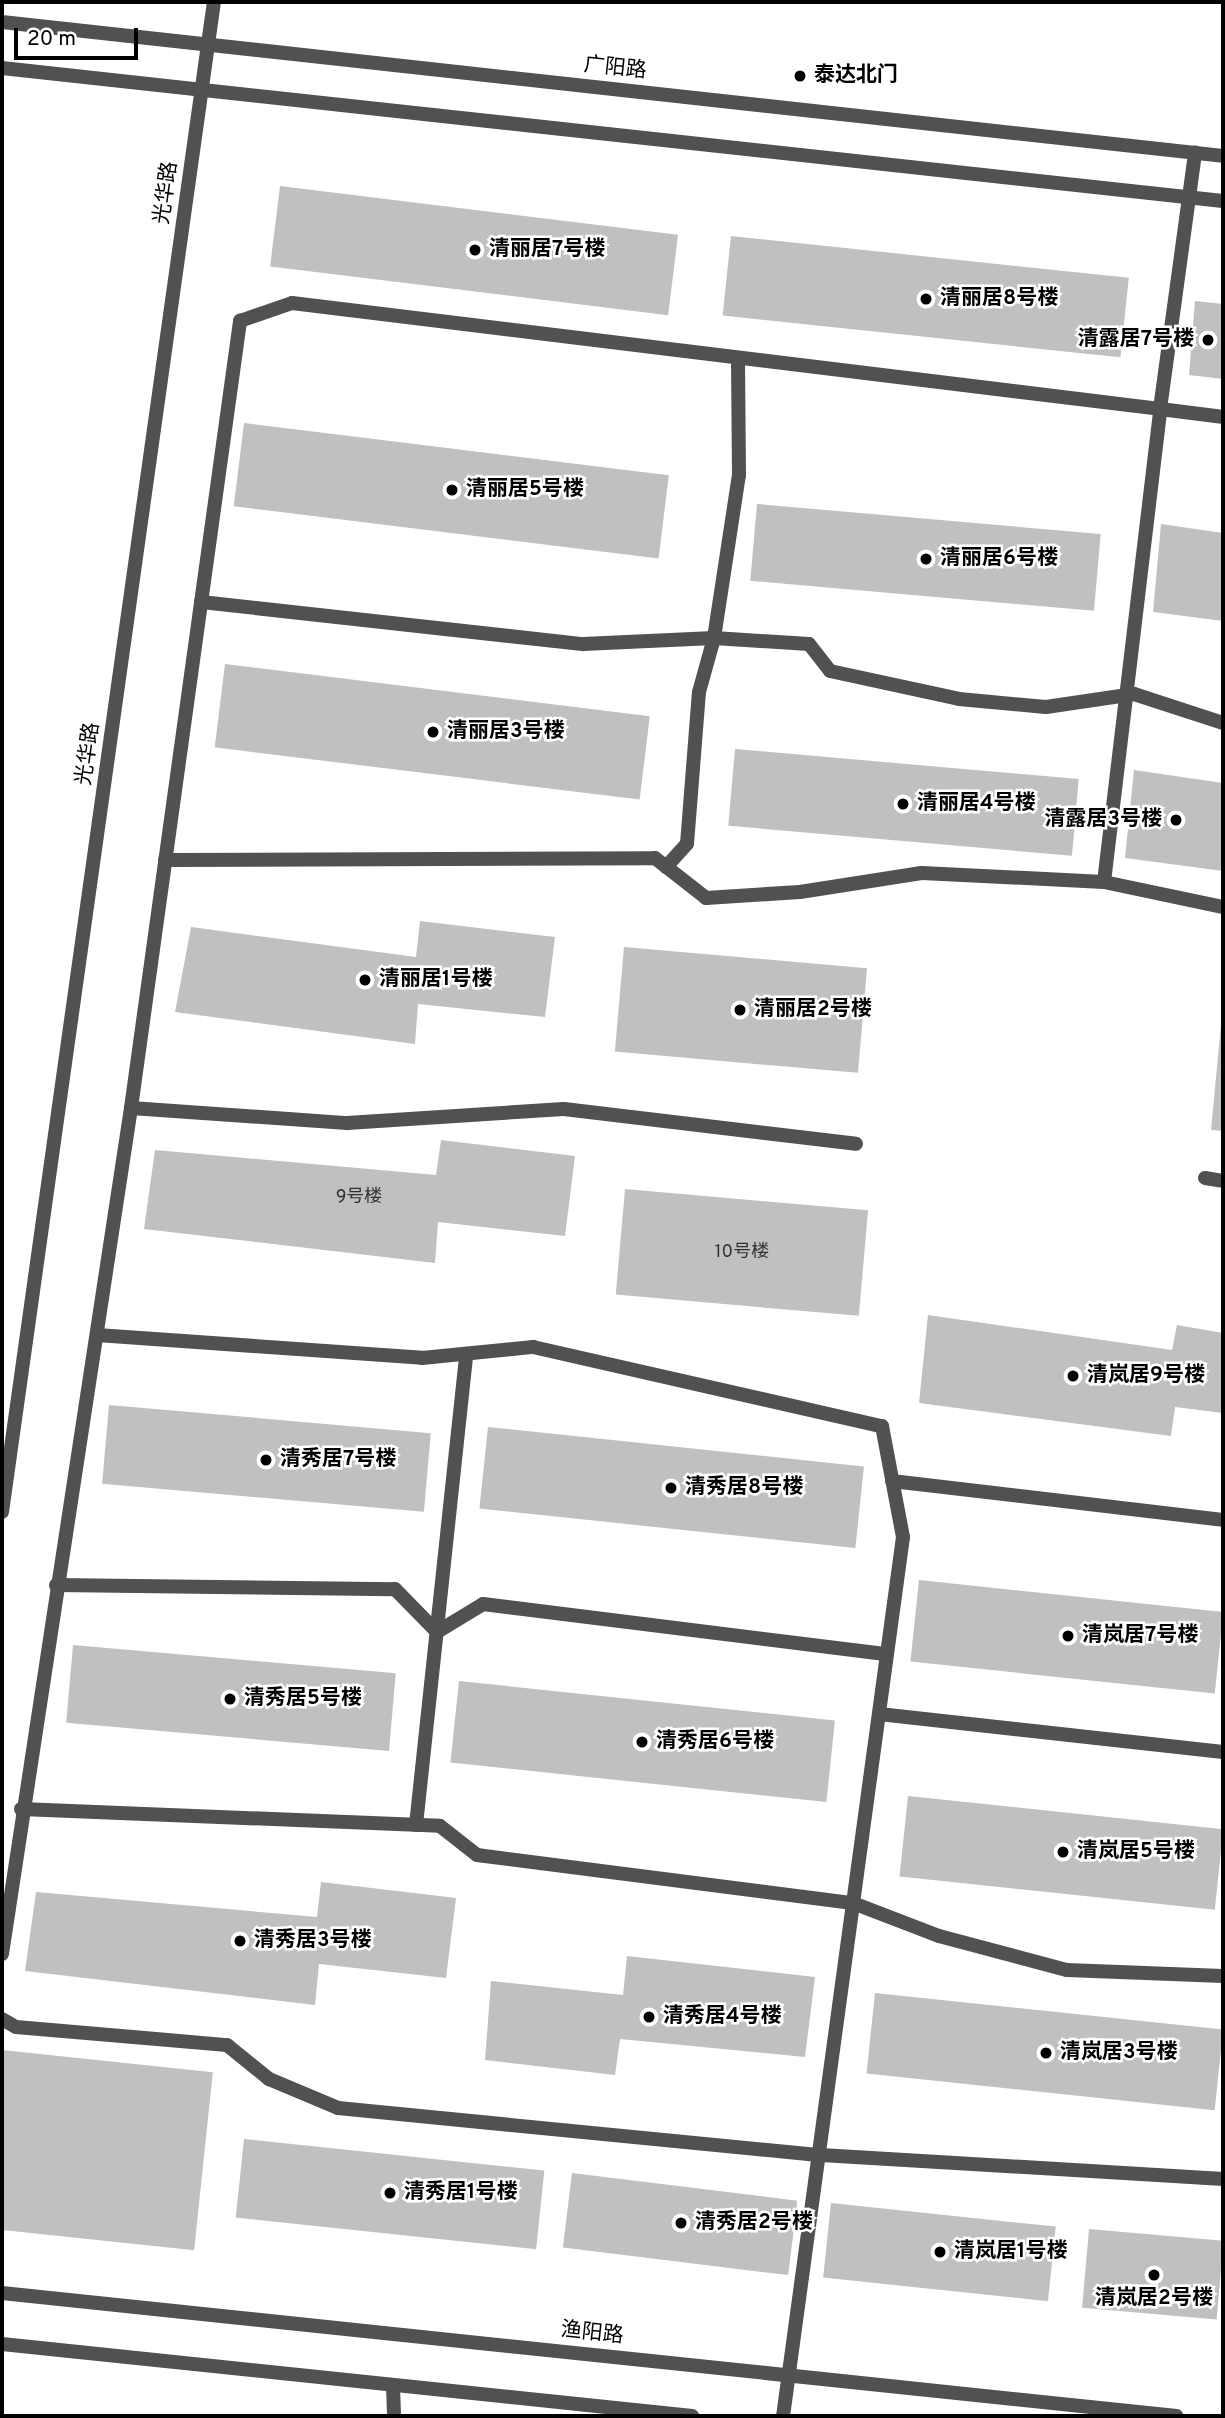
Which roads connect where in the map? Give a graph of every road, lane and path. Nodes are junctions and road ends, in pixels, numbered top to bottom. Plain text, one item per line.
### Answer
1 (214, 2) edge
2 (2, 22) edge
3 (208, 46) junction
4 (2, 68) edge
5 (202, 92) junction
6 (1195, 152) junction
7 (1223, 156) edge
8 (1189, 197) junction
9 (1223, 201) edge
10 (738, 358) junction
11 (1160, 409) junction
12 (1223, 416) edge
13 (201, 602) junction
14 (715, 638) junction
15 (1126, 695) junction
16 (1223, 723) edge
17 (165, 860) junction
18 (666, 867) junction
19 (1104, 882) junction
20 (1223, 907) edge
21 (131, 1108) junction
22 (856, 1144) dead end
23 (1205, 1178) dead end
24 (1223, 1181) edge
25 (97, 1335) junction
26 (466, 1354) junction
27 (892, 1481) junction
28 (2, 1512) edge
29 (1223, 1520) edge
30 (56, 1585) junction
31 (437, 1632) junction
32 (887, 1654) junction
33 (879, 1714) junction
34 (1223, 1752) edge
35 (21, 1809) junction
36 (416, 1825) junction
37 (853, 1903) junction
38 (2, 1954) edge
39 (1223, 1976) edge
40 (2, 2019) edge
41 (821, 2155) junction
42 (1223, 2179) edge
43 (2, 2293) edge
44 (2, 2344) edge
45 (789, 2376) junction
46 (393, 2386) junction
47 (394, 2416) edge
48 (692, 2416) edge
49 (783, 2416) edge
50 (1177, 2416) edge

1 - 3 street, 光华路
2 - 3 street, 广阳路
3 - 5 street, 光华路
3 - 6 street, 广阳路
4 - 5 street
5 - 8 street
5 - 28 street, 光华路
6 - 7 street, 广阳路
6 - 8 street
8 - 9 street
8 - 11 street
10 - 11 street
10 - 13 street
10 - 14 street
11 - 12 street
11 - 15 street
13 - 14 street
13 - 17 street
14 - 15 street
14 - 18 street
15 - 16 street
15 - 19 street
17 - 18 street
17 - 21 street
18 - 19 street
19 - 20 street
21 - 22 street
21 - 25 street
23 - 24 street
25 - 26 street
25 - 30 street
26 - 27 street
26 - 31 street
27 - 29 street
27 - 32 street
30 - 31 street
30 - 35 street
31 - 32 street
31 - 36 street
32 - 33 street
33 - 34 street
33 - 37 street
35 - 36 street
35 - 38 street
36 - 37 street
37 - 39 street
37 - 41 street
40 - 41 street
41 - 42 street
41 - 45 street
43 - 45 street, 渔阳路
44 - 46 street
45 - 49 street
45 - 50 street, 渔阳路
46 - 47 street
46 - 48 street

